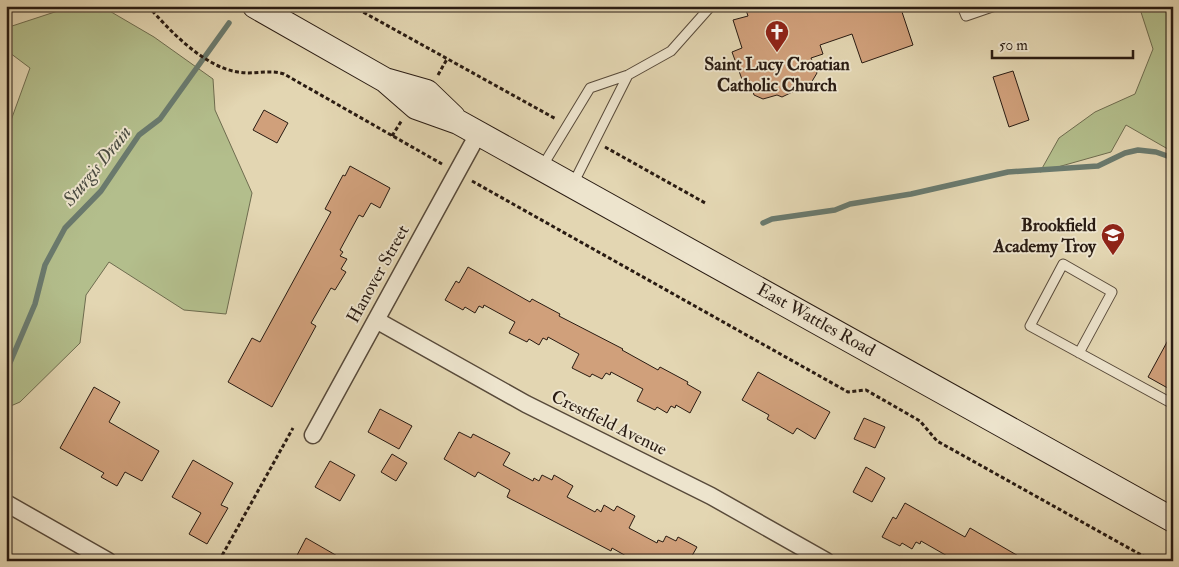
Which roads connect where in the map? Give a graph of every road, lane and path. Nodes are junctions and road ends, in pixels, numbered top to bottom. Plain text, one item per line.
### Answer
1 (148, 6) edge
2 (255, 6) edge
3 (352, 6) edge
4 (711, 6) edge
5 (962, 6) edge
6 (994, 6) edge
7 (436, 53) dead end
8 (447, 59) dead end
9 (628, 75) junction
10 (436, 78) dead end
11 (403, 119) dead end
12 (478, 134) junction
13 (392, 136) junction
14 (447, 167) dead end
15 (541, 169) junction
16 (467, 178) dead end
17 (571, 186) junction
18 (376, 320) junction
19 (1079, 353) junction
20 (1173, 404) edge
21 (292, 428) dead end
22 (313, 435) dead end
23 (6, 503) edge
24 (1173, 520) edge
25 (108, 561) edge
26 (219, 561) edge
27 (826, 561) edge
28 (1152, 561) edge

1 - 13 path
2 - 12 main road, East Wattles Road
3 - 7 path
4 - 9 lane
5 - 6 lane
8 - 10 path
9 - 15 lane
9 - 17 lane
11 - 13 path
12 - 15 main road, East Wattles Road
12 - 18 street, Hanover Street
13 - 14 path
15 - 17 main road, East Wattles Road
16 - 28 path
17 - 24 main road, East Wattles Road
18 - 22 street, Hanover Street
18 - 27 street, Crestfield Avenue
19 - 19 lane
19 - 20 lane
21 - 26 path
23 - 25 street

